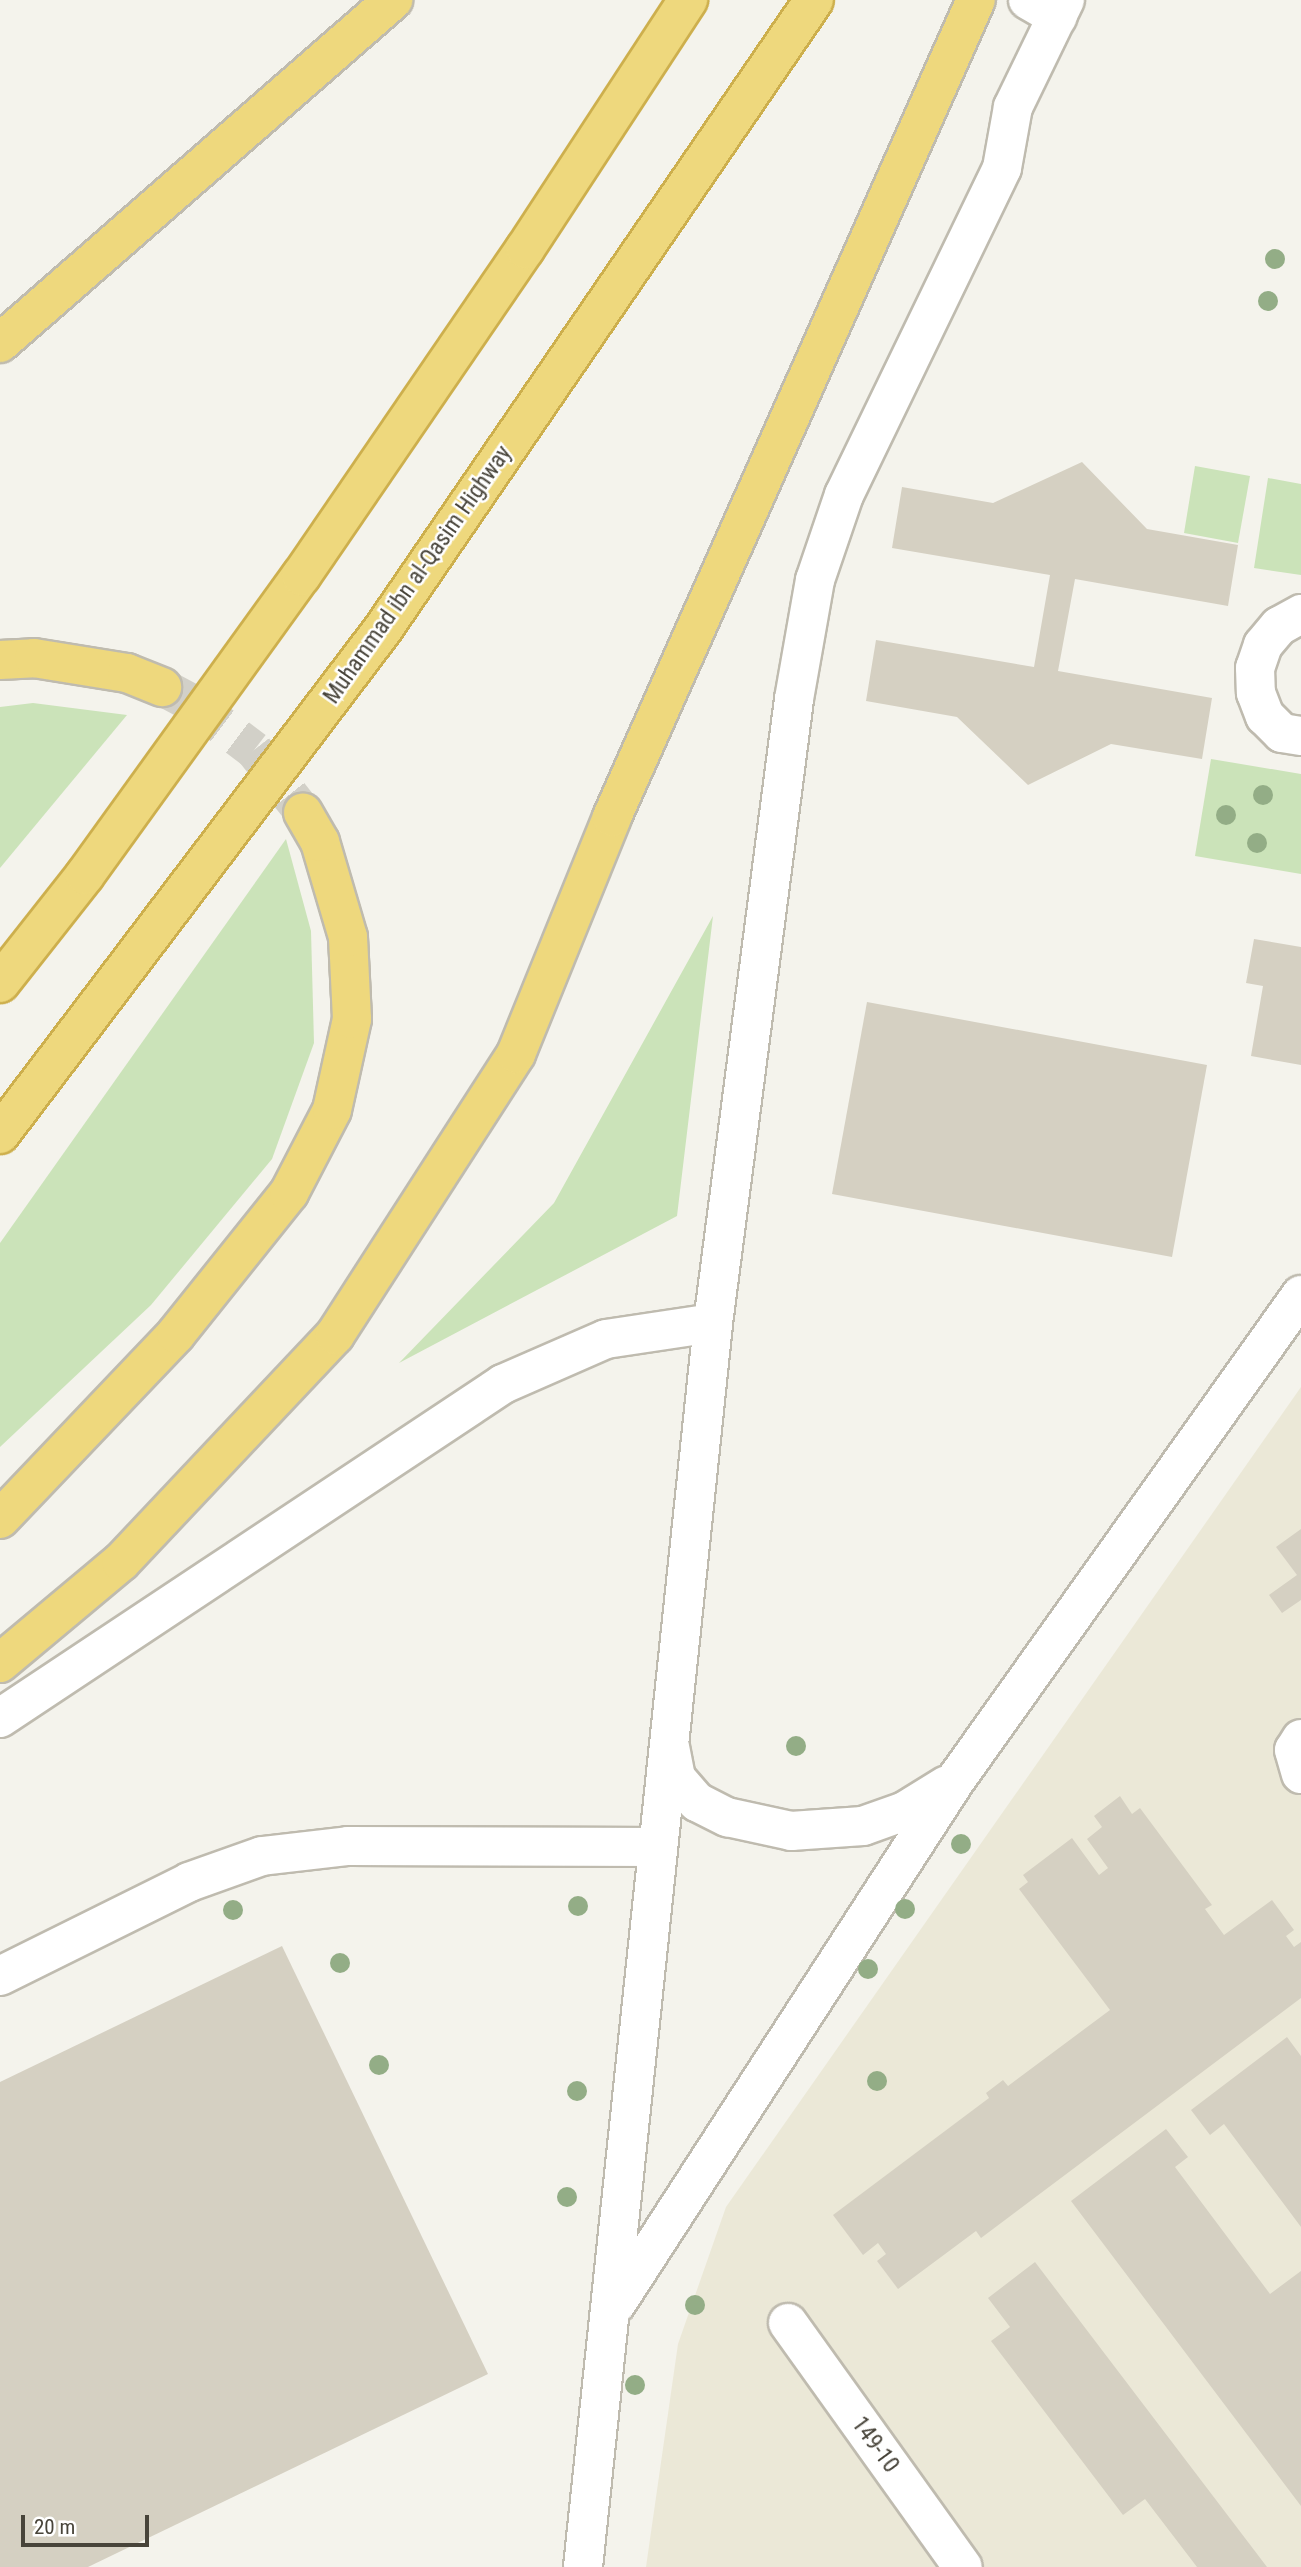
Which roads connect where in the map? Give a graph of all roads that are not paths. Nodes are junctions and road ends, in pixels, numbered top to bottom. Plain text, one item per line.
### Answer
1 (393, 0) edge
2 (688, 0) edge
3 (814, 0) edge
4 (976, 0) edge
5 (1050, 6) edge
6 (0, 343) edge
7 (1301, 614) edge
8 (0, 660) edge
9 (162, 687) tunnel mouth
10 (1301, 736) edge
11 (303, 812) tunnel mouth
12 (0, 983) edge
13 (0, 1134) edge
14 (1301, 1296) edge
15 (713, 1323) junction
16 (0, 1520) edge
17 (0, 1663) edge
18 (0, 1718) edge
19 (1301, 1739) edge
20 (669, 1745) junction
21 (1301, 1774) edge
22 (957, 1777) junction
23 (658, 1847) junction
24 (0, 1976) edge
25 (613, 2309) junction
26 (788, 2323) dead end
27 (583, 2567) edge
28 (963, 2567) edge

1 - 6 highway
2 - 12 highway, bridge
3 - 13 highway, Muhammad ibn al-Qasim Highway, bridge
4 - 17 highway
5 - 15 street
7 - 10 street
8 - 9 highway
11 - 16 highway
14 - 22 street
15 - 18 street
15 - 20 street
19 - 21 street
20 - 22 street
20 - 23 street
22 - 25 street
23 - 24 street
23 - 25 street
25 - 27 street
26 - 28 street, 149-10

